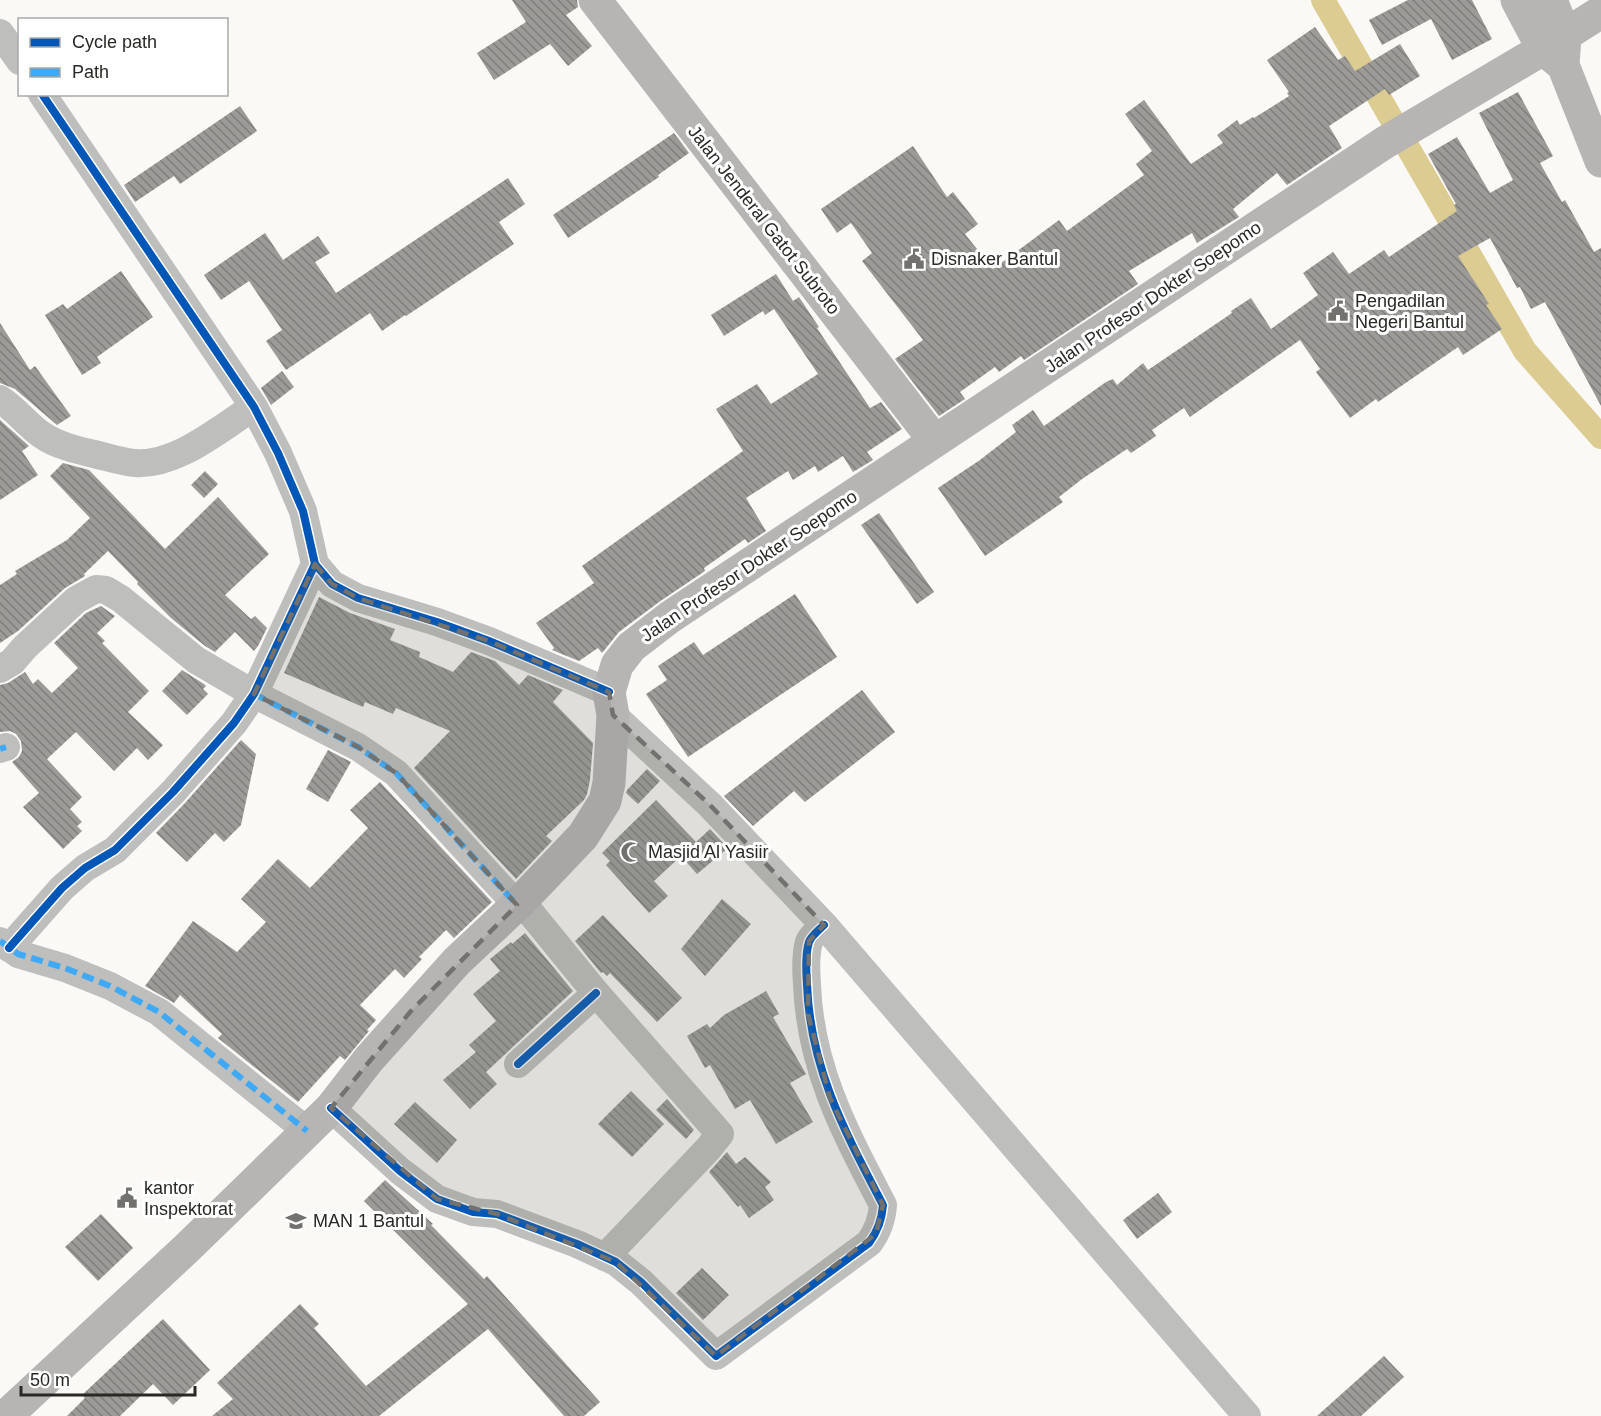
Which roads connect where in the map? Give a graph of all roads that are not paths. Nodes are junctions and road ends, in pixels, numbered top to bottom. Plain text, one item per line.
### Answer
1 (595, 0) edge
2 (1517, 0) edge
3 (1551, 0) edge
4 (1601, 12) edge
5 (0, 33) edge
6 (1557, 50) junction
7 (18, 58) edge
8 (43, 96) edge
9 (1601, 160) edge
10 (4, 399) edge
11 (254, 407) junction
12 (934, 440) junction
13 (315, 564) junction
14 (0, 669) edge
15 (254, 694) junction
16 (611, 704) junction
17 (519, 903) junction
18 (824, 925) junction
19 (5, 944) edge
20 (596, 993) junction
21 (518, 1064) dead end
22 (331, 1108) junction
23 (307, 1131) junction
24 (605, 1257) junction
25 (6, 1416) edge
26 (1247, 1416) edge

1 - 12 main road, Jalan Jenderal Gatot Subroto
2 - 6 main road
3 - 6 main road
4 - 6 main road, Jalan Profesor Dokter Soepomo
5 - 7 street
6 - 9 main road
6 - 12 main road, Jalan Profesor Dokter Soepomo
8 - 11 street
10 - 11 street
11 - 13 street
12 - 16 main road, Jalan Profesor Dokter Soepomo
13 - 15 street
13 - 16 street
14 - 15 street
15 - 17 street
15 - 19 street
16 - 17 main road, Jalan Profesor Dokter Soepomo
16 - 18 street
17 - 20 street
17 - 22 main road, Jalan Profesor Dokter Soepomo
18 - 24 street
18 - 26 street
19 - 23 street
20 - 21 street
20 - 24 street
22 - 23 main road, Jalan Profesor Dokter Soepomo
22 - 24 street
23 - 25 main road, Jalan Profesor Dokter Soepomo

